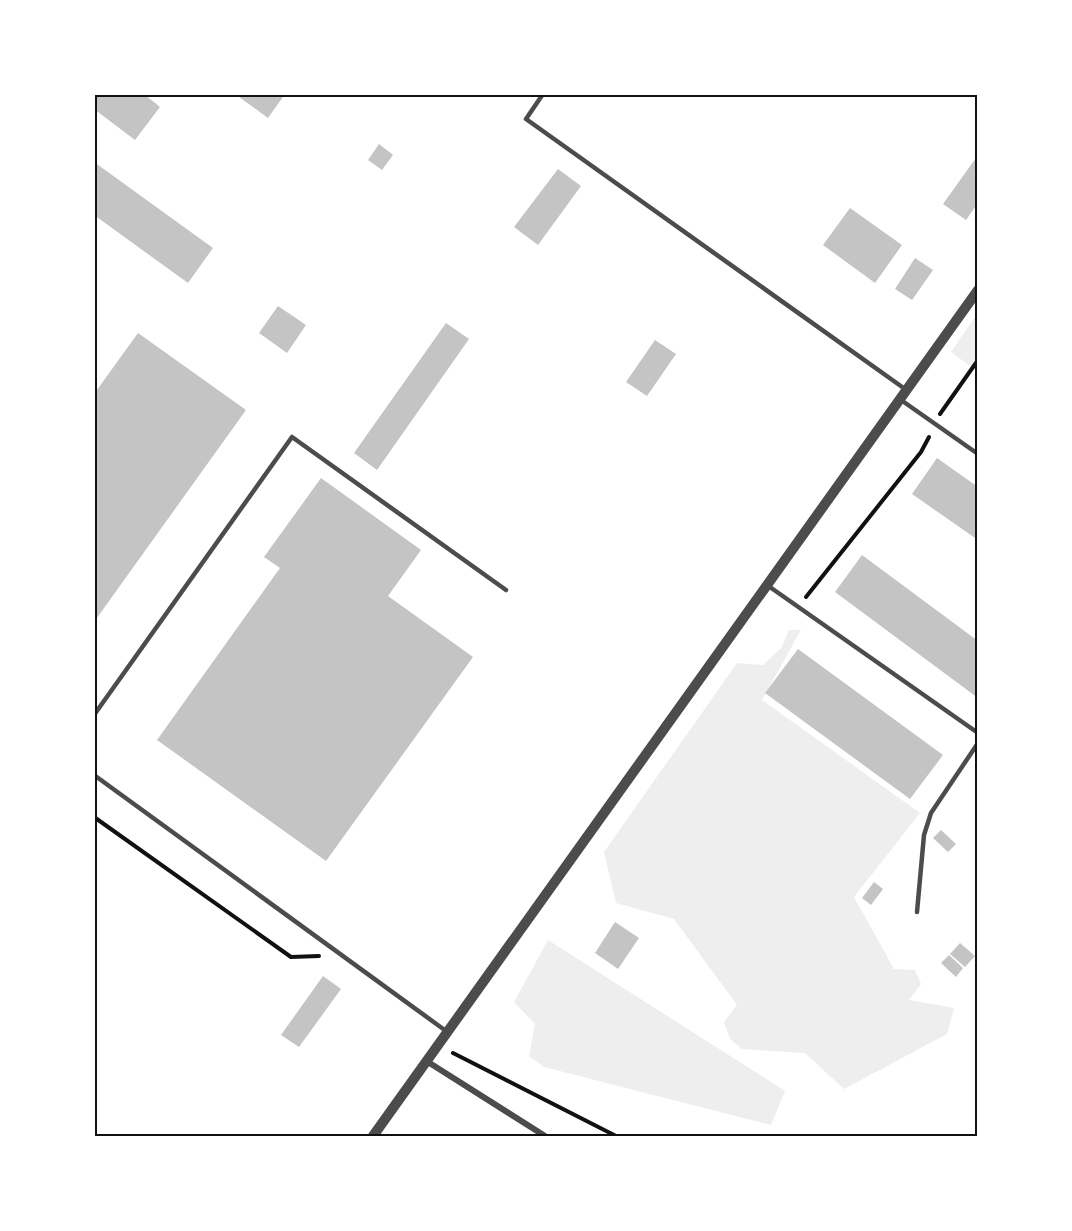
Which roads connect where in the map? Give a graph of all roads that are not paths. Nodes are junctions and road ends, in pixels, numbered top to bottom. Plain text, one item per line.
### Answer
1 (543, 94) edge
2 (978, 290) edge
3 (903, 395) junction
4 (978, 454) edge
5 (767, 585) junction
6 (506, 590) dead end
7 (94, 715) edge
8 (978, 733) edge
9 (978, 743) edge
10 (94, 775) edge
11 (917, 912) dead end
12 (448, 1032) junction
13 (428, 1062) junction
14 (373, 1137) edge
15 (545, 1137) edge

1 - 3 lane
2 - 3 street
3 - 4 lane
3 - 5 street
5 - 8 lane
5 - 12 street
6 - 7 lane
9 - 11 lane
10 - 12 lane
12 - 13 street
13 - 14 street
13 - 15 street

